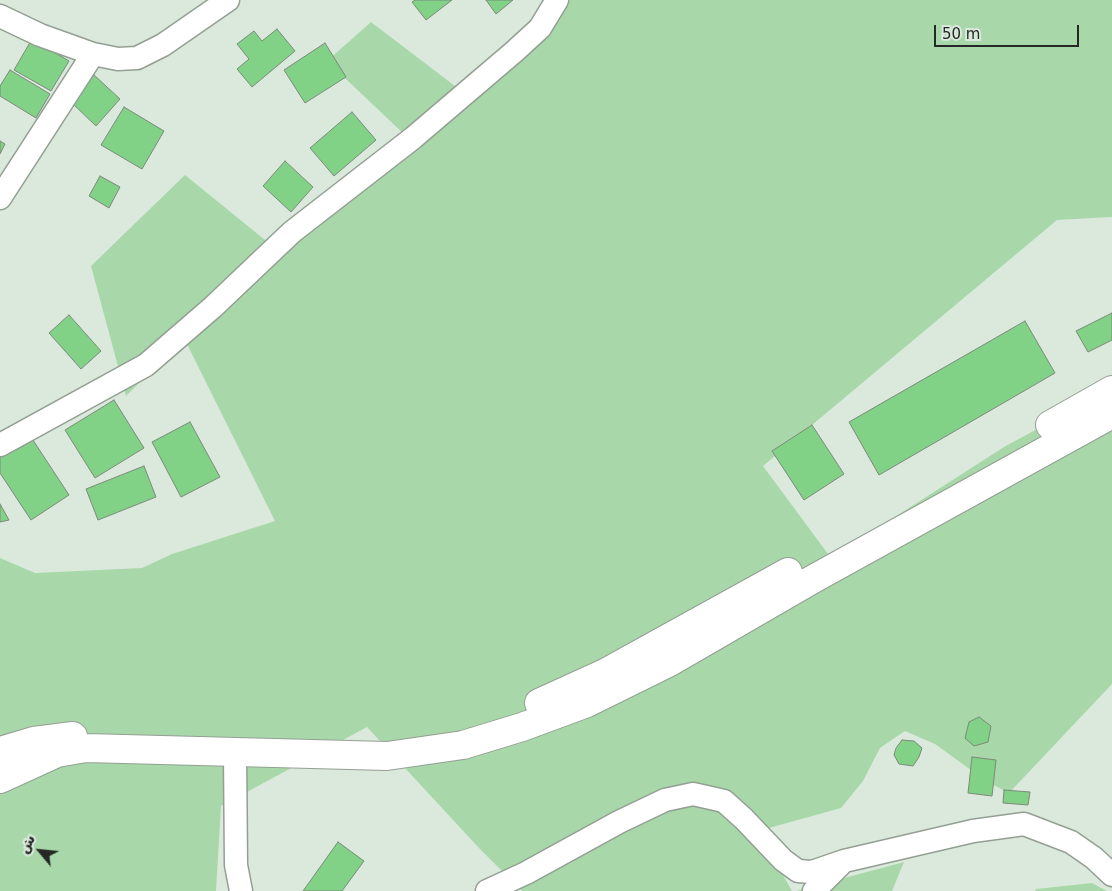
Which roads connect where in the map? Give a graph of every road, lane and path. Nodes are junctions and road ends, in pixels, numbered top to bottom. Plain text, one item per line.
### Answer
1 (228, 0) edge
2 (556, 0) edge
3 (0, 16) edge
4 (93, 54) junction
5 (0, 198) edge
6 (1112, 390) edge
7 (1112, 414) edge
8 (0, 445) edge
9 (0, 751) edge
10 (234, 753) junction
11 (0, 779) edge
12 (844, 861) junction
13 (236, 865) junction
14 (1112, 874) edge
15 (231, 891) edge
16 (241, 891) edge
17 (487, 891) edge
18 (814, 891) edge

1 - 4 street
2 - 8 street
3 - 4 street
4 - 5 street
6 - 9 highway
7 - 10 highway
10 - 11 highway
10 - 13 street
12 - 14 street
12 - 17 street
12 - 18 street
13 - 15 street
13 - 16 street

